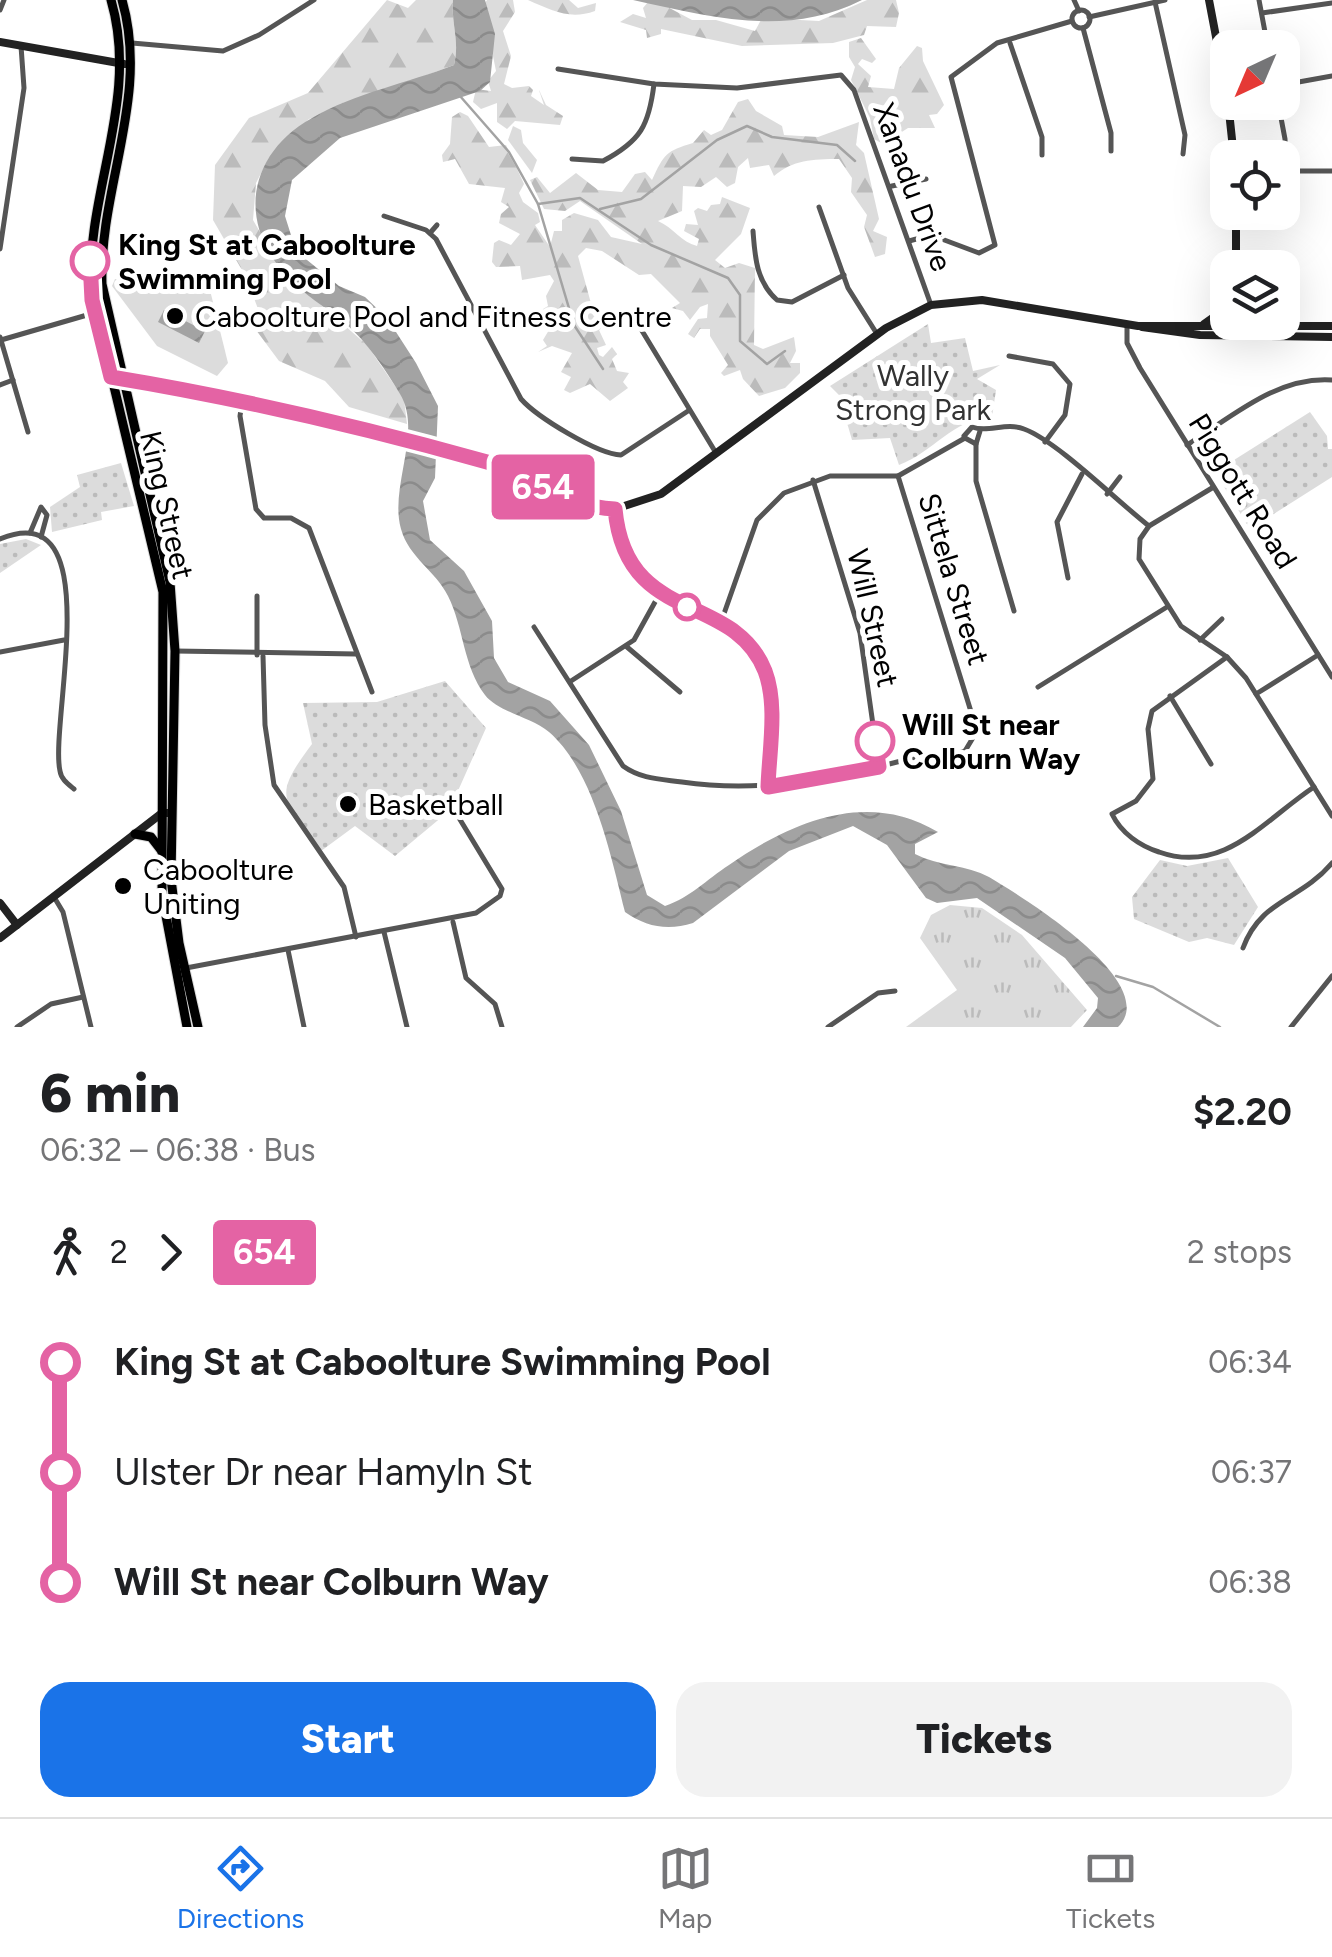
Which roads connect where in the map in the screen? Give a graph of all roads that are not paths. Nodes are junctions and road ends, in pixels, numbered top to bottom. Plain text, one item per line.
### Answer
1 (4, 0) edge
2 (111, 0) edge
3 (122, 0) edge
4 (314, 0) edge
5 (1074, 0) edge
6 (1165, 0) edge
7 (1209, 0) edge
8 (1259, 0) edge
9 (1155, 2) edge
10 (1332, 3) edge
11 (0, 10) edge
12 (1079, 10) junction
13 (1262, 13) junction
14 (1090, 18) junction
15 (1072, 22) junction
16 (1083, 28) junction
17 (1215, 30) edge
18 (1265, 30) edge
19 (0, 42) edge
20 (132, 43) junction
21 (1010, 43) junction
22 (22, 46) junction
23 (128, 65) junction
24 (558, 70) dead end
25 (1332, 76) edge
26 (1300, 82) edge
27 (654, 84) junction
28 (1111, 151) dead end
29 (1184, 154) dead end
30 (1042, 155) dead end
31 (572, 159) dead end
32 (1300, 170) edge
33 (1332, 171) edge
34 (926, 178) dead end
35 (892, 186) junction
36 (108, 190) junction
37 (819, 207) dead end
38 (384, 216) dead end
39 (437, 226) dead end
40 (753, 231) dead end
41 (430, 234) junction
42 (909, 241) junction
43 (0, 249) edge
44 (844, 275) junction
45 (932, 305) junction
46 (630, 312) dead end
47 (94, 313) junction
48 (1210, 320) edge
49 (1127, 324) junction
50 (1204, 324) junction
51 (1210, 324) edge
52 (1300, 325) edge
53 (1138, 326) junction
54 (1332, 326) edge
55 (877, 334) junction
56 (1210, 335) edge
57 (1300, 337) edge
58 (1332, 337) edge
59 (0, 338) edge
60 (1009, 356) dead end
61 (111, 377) junction
62 (124, 379) junction
63 (14, 380) junction
64 (1332, 380) edge
65 (0, 385) edge
66 (242, 402) junction
67 (688, 411) junction
68 (980, 431) junction
69 (28, 432) dead end
70 (964, 438) junction
71 (1045, 442) junction
72 (976, 444) junction
73 (1188, 445) junction
74 (716, 453) junction
75 (1082, 473) junction
76 (898, 476) junction
77 (1120, 477) dead end
78 (814, 480) junction
79 (1212, 488) junction
80 (1107, 494) junction
81 (615, 509) junction
82 (1149, 526) junction
83 (30, 533) junction
84 (42, 536) junction
85 (0, 539) edge
86 (1068, 578) dead end
87 (660, 593) junction
88 (257, 596) dead end
89 (1168, 607) junction
90 (1014, 611) dead end
91 (1222, 619) dead end
92 (720, 625) junction
93 (534, 627) dead end
94 (64, 640) junction
95 (1200, 640) junction
96 (627, 647) junction
97 (175, 650) junction
98 (0, 652) edge
99 (356, 654) junction
100 (1318, 654) junction
101 (260, 655) junction
102 (1227, 657) junction
103 (1332, 677) edge
104 (572, 681) junction
105 (1038, 687) dead end
106 (372, 692) dead end
107 (680, 692) dead end
108 (1256, 694) junction
109 (1170, 696) junction
110 (1211, 764) dead end
111 (879, 767) junction
112 (768, 787) junction
113 (1314, 788) junction
114 (74, 789) dead end
115 (453, 808) dead end
116 (167, 813) junction
117 (1332, 816) edge
118 (136, 834) junction
119 (161, 850) junction
120 (1332, 863) edge
121 (54, 897) junction
122 (0, 903) edge
123 (453, 921) junction
124 (17, 925) junction
125 (384, 932) junction
126 (0, 938) edge
127 (356, 938) junction
128 (1243, 948) dead end
129 (288, 950) junction
130 (179, 970) junction
131 (1332, 976) edge
132 (895, 990) dead end
133 (83, 997) junction
134 (18, 1027) edge
135 (91, 1027) edge
136 (187, 1027) edge
137 (198, 1027) edge
138 (304, 1027) edge
139 (408, 1027) edge
140 (502, 1027) edge
141 (828, 1027) edge
142 (1290, 1027) edge

1 - 11 street
2 - 23 main road, King Street
3 - 20 main road, King Street
4 - 20 street
5 - 12 street
6 - 9 street
7 - 17 main road
8 - 13 street
9 - 14 street
9 - 29 street
10 - 13 street
12 - 14 street
12 - 15 street
13 - 18 street
14 - 16 street
15 - 16 street
15 - 21 street
16 - 28 street
19 - 22 main road
20 - 23 main road, King Street
21 - 30 street
21 - 42 street
22 - 23 main road
22 - 43 street
23 - 36 main road, King Street
24 - 27 street, Xanadu Drive
25 - 26 street
27 - 31 street
27 - 35 street, Xanadu Drive
32 - 33 street
34 - 35 street
35 - 42 street, Xanadu Drive
36 - 47 main road, King Street
36 - 62 main road, King Street
37 - 44 street
38 - 41 street
39 - 41 street
40 - 44 street
41 - 67 street
42 - 45 street, Xanadu Drive
44 - 55 street
45 - 49 main road
45 - 55 main road
46 - 67 street
47 - 59 street
47 - 61 main road, King Street
48 - 50 main road
49 - 53 main road
49 - 73 street, Piggott Road
50 - 51 main road
50 - 53 main road
52 - 54 main road
53 - 56 main road
55 - 74 main road
57 - 58 main road
59 - 63 street
60 - 71 street
61 - 62 main road
61 - 116 main road, King Street
62 - 66 main road
62 - 97 main road, King Street
63 - 65 street
63 - 69 street
64 - 73 street
66 - 81 main road
66 - 99 street
67 - 74 street
68 - 70 street
68 - 71 street
68 - 72 street
70 - 72 street
70 - 76 street
71 - 75 street
72 - 90 street
73 - 79 street, Piggott Road
74 - 81 main road
75 - 80 street
75 - 86 street
76 - 78 street
76 - 111 street, Sittela Street
77 - 80 street
78 - 92 street
78 - 111 street, Will Street
79 - 82 street
79 - 100 street, Piggott Road
80 - 82 street
81 - 87 street
82 - 89 street
83 - 84 street
83 - 84 street
83 - 85 street
84 - 94 street
87 - 92 street
87 - 96 street
88 - 101 street
89 - 95 street
89 - 105 street
91 - 95 street
92 - 112 street
93 - 104 street
94 - 98 street
94 - 114 street
95 - 102 street
96 - 104 street
96 - 107 street
97 - 101 street
97 - 116 main road, King Street
99 - 101 street
99 - 106 street
100 - 103 street, Piggott Road
100 - 108 street
101 - 127 street
102 - 108 street
102 - 109 street
104 - 112 street
108 - 113 street
109 - 110 street
109 - 113 street
111 - 112 street
113 - 117 street
115 - 123 street
116 - 118 main road
116 - 119 main road, King Street
116 - 130 main road, King Street
118 - 119 main road
118 - 121 main road
119 - 130 main road, King Street
120 - 128 street
121 - 124 main road
121 - 133 street
122 - 124 main road
123 - 125 street
123 - 140 street
124 - 126 main road
125 - 127 street
125 - 139 street
127 - 129 street
129 - 130 street
129 - 138 street
130 - 136 main road, King Street
130 - 137 main road, King Street
131 - 142 street
132 - 141 street
133 - 134 street
133 - 135 street

